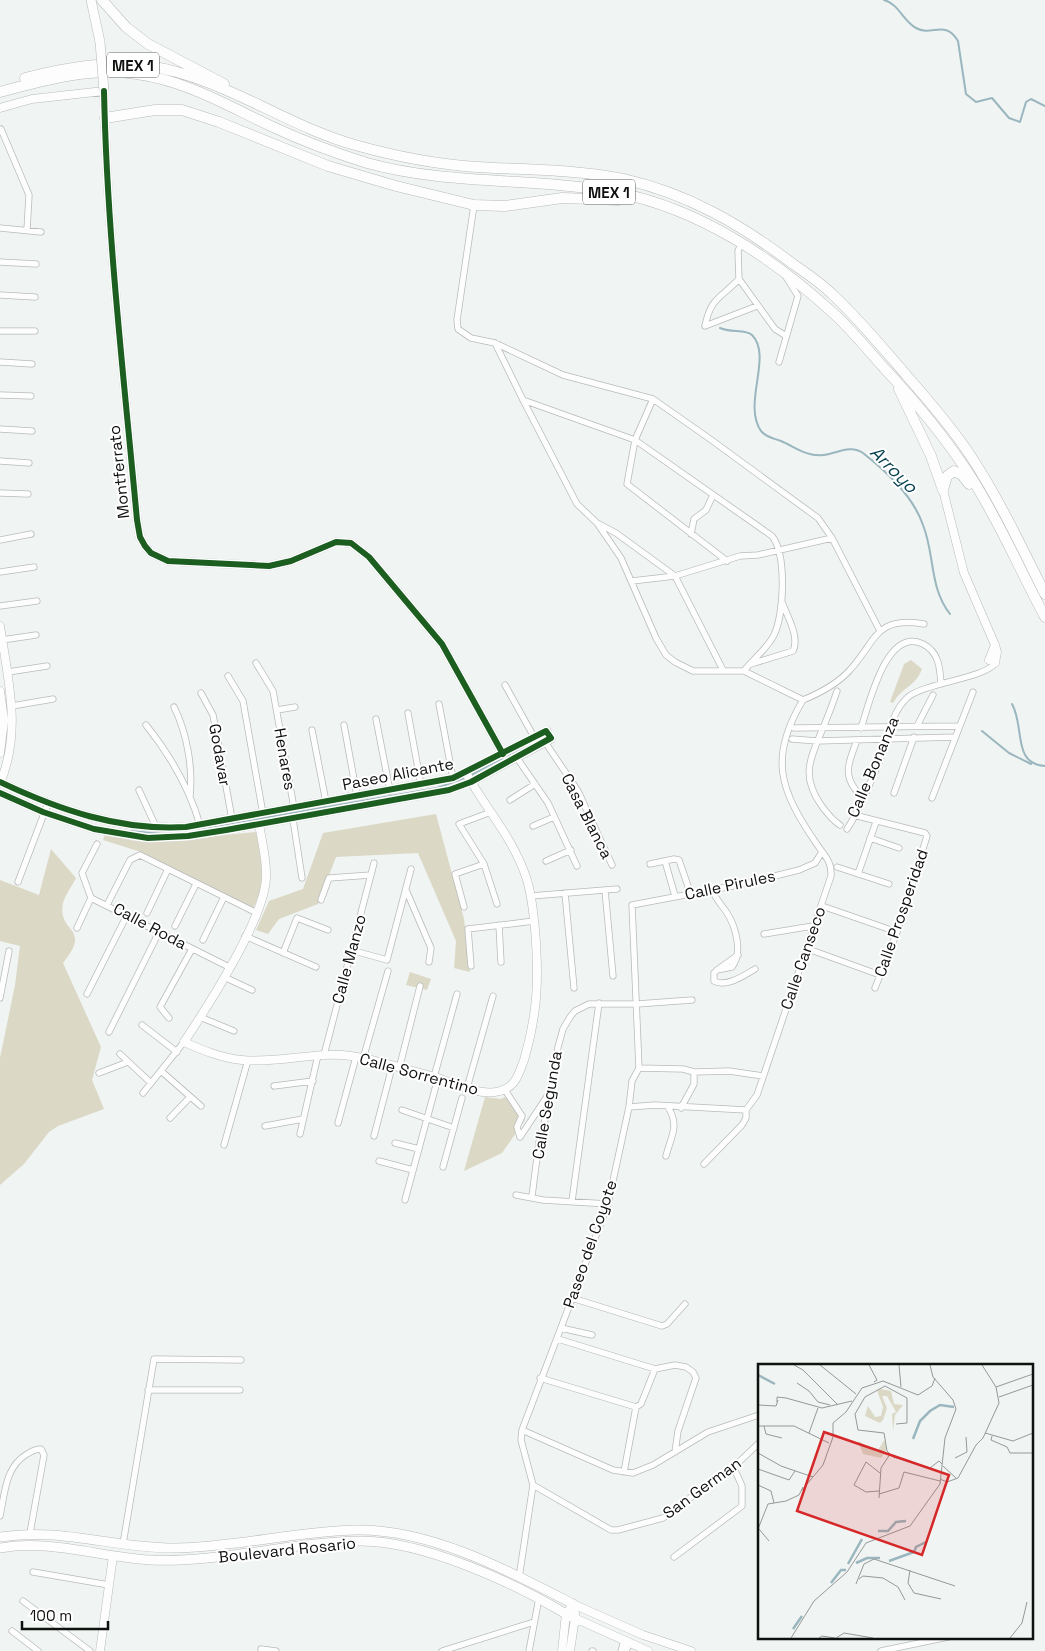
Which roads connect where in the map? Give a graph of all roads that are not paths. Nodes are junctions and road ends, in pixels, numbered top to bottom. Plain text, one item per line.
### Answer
1 (91, 0) edge
2 (102, 0) edge
3 (0, 84) edge
4 (0, 92) edge
5 (104, 92) junction
6 (238, 96) junction
7 (0, 108) edge
8 (105, 118) junction
9 (2, 129) dead end
10 (645, 200) junction
11 (474, 205) junction
12 (0, 228) edge
13 (27, 230) junction
14 (41, 232) dead end
15 (741, 244) junction
16 (0, 262) edge
17 (36, 264) dead end
18 (783, 272) junction
19 (739, 279) junction
20 (0, 295) edge
21 (35, 297) dead end
22 (757, 306) junction
23 (0, 331) edge
24 (34, 331) dead end
25 (786, 336) junction
26 (495, 343) junction
27 (0, 362) edge
28 (779, 362) dead end
29 (32, 364) dead end
30 (893, 377) junction
31 (0, 395) edge
32 (31, 396) dead end
33 (653, 399) junction
34 (522, 400) junction
35 (0, 429) edge
36 (32, 431) dead end
37 (635, 440) junction
38 (0, 461) edge
39 (29, 463) dead end
40 (943, 490) junction
41 (0, 494) edge
42 (28, 494) dead end
43 (713, 495) junction
44 (986, 502) junction
45 (597, 523) junction
46 (31, 534) dead end
47 (691, 534) junction
48 (832, 538) junction
49 (0, 540) edge
50 (780, 548) junction
51 (727, 561) junction
52 (34, 567) dead end
53 (0, 572) edge
54 (675, 576) junction
55 (632, 581) junction
56 (1045, 594) edge
57 (781, 598) junction
58 (37, 601) dead end
59 (0, 606) edge
60 (1045, 617) edge
61 (924, 624) dead end
62 (0, 626) edge
63 (879, 629) junction
64 (36, 635) dead end
65 (2, 640) junction
66 (992, 662) joint
67 (256, 663) dead end
68 (749, 665) junction
69 (47, 666) dead end
70 (724, 670) junction
71 (744, 671) junction
72 (8, 672) junction
73 (228, 676) dead end
74 (942, 684) junction
75 (505, 685) dead end
76 (0, 691) edge
77 (837, 691) dead end
78 (973, 692) dead end
79 (201, 693) dead end
80 (933, 695) dead end
81 (54, 699) dead end
82 (803, 700) junction
83 (439, 704) dead end
84 (174, 707) dead end
85 (295, 707) dead end
86 (12, 709) junction
87 (2, 710) edge
88 (277, 710) junction
89 (408, 712) dead end
90 (376, 719) dead end
91 (146, 725) dead end
92 (344, 725) dead end
93 (917, 726) junction
94 (891, 727) junction
95 (794, 728) dead end
96 (861, 728) junction
97 (823, 729) junction
98 (312, 730) dead end
99 (547, 731) joint
100 (956, 731) junction
101 (534, 737) junction
102 (887, 738) junction
103 (792, 739) dead end
104 (548, 740) junction
105 (857, 740) junction
106 (913, 740) junction
107 (817, 741) junction
108 (0, 751) edge
109 (503, 754) junction
110 (516, 758) junction
111 (466, 773) junction
112 (453, 778) junction
113 (0, 782) edge
114 (471, 782) junction
115 (535, 784) junction
116 (421, 785) junction
117 (855, 789) dead end
118 (139, 790) dead end
119 (390, 791) junction
120 (0, 793) edge
121 (894, 793) dead end
122 (190, 796) junction
123 (357, 796) junction
124 (932, 798) dead end
125 (510, 800) dead end
126 (326, 802) junction
127 (48, 803) junction
128 (294, 808) junction
129 (43, 812) junction
130 (491, 812) junction
131 (260, 815) junction
132 (854, 815) junction
133 (554, 817) junction
134 (293, 818) junction
135 (232, 819) junction
136 (96, 820) junction
137 (876, 822) junction
138 (258, 824) junction
139 (840, 824) dead end
140 (200, 825) junction
141 (533, 826) dead end
142 (156, 827) junction
143 (94, 829) junction
144 (847, 829) dead end
145 (870, 838) junction
146 (97, 844) dead end
147 (899, 848) dead end
148 (571, 850) junction
149 (822, 852) junction
150 (546, 861) dead end
151 (665, 861) junction
152 (374, 863) dead end
153 (484, 864) junction
154 (612, 864) dead end
155 (650, 864) dead end
156 (577, 866) dead end
157 (837, 867) dead end
158 (168, 869) junction
159 (411, 870) dead end
160 (858, 874) junction
161 (370, 875) junction
162 (302, 878) dead end
163 (18, 882) dead end
164 (196, 884) junction
165 (889, 884) dead end
166 (405, 889) junction
167 (712, 889) junction
168 (605, 890) junction
169 (617, 890) dead end
170 (690, 892) junction
171 (565, 893) junction
172 (533, 895) junction
173 (675, 896) junction
174 (224, 897) junction
175 (91, 898) junction
176 (321, 900) dead end
177 (497, 904) dead end
178 (107, 905) junction
179 (632, 905) joint
180 (464, 907) dead end
181 (824, 907) dead end
182 (148, 913) dead end
183 (257, 913) junction
184 (127, 915) junction
185 (534, 921) junction
186 (499, 925) junction
187 (176, 926) dead end
188 (813, 926) junction
189 (77, 928) dead end
190 (328, 930) dead end
191 (159, 932) junction
192 (897, 932) junction
193 (764, 934) dead end
194 (245, 936) junction
195 (202, 940) dead end
196 (192, 949) junction
197 (351, 950) junction
198 (810, 950) dead end
199 (9, 951) dead end
200 (283, 953) junction
201 (429, 962) dead end
202 (501, 962) dead end
203 (471, 966) dead end
204 (229, 967) junction
205 (316, 967) dead end
206 (754, 969) dead end
207 (388, 971) dead end
208 (880, 975) junction
209 (613, 976) dead end
210 (224, 977) junction
211 (420, 986) dead end
212 (574, 988) dead end
213 (875, 988) dead end
214 (252, 990) dead end
215 (87, 994) dead end
216 (456, 994) dead end
217 (493, 996) dead end
218 (0, 998) edge
219 (692, 1000) dead end
220 (600, 1003) junction
221 (637, 1004) junction
222 (170, 1018) dead end
223 (200, 1018) junction
224 (142, 1025) dead end
225 (234, 1031) dead end
226 (109, 1032) dead end
227 (184, 1042) junction
228 (177, 1052) junction
229 (120, 1054) dead end
230 (321, 1055) junction
231 (359, 1058) junction
232 (248, 1060) junction
233 (128, 1062) junction
234 (395, 1068) junction
235 (640, 1068) junction
236 (161, 1071) junction
237 (694, 1072) junction
238 (100, 1073) dead end
239 (763, 1076) junction
240 (436, 1078) junction
241 (313, 1081) junction
242 (151, 1083) junction
243 (274, 1086) dead end
244 (467, 1088) junction
245 (505, 1090) junction
246 (550, 1092) junction
247 (143, 1093) dead end
248 (190, 1097) junction
249 (462, 1098) dead end
250 (201, 1106) dead end
251 (668, 1107) junction
252 (629, 1108) junction
253 (681, 1108) junction
254 (402, 1110) dead end
255 (746, 1110) junction
256 (170, 1118) dead end
257 (427, 1118) junction
258 (303, 1119) junction
259 (338, 1122) dead end
260 (265, 1126) dead end
261 (454, 1128) junction
262 (300, 1134) dead end
263 (374, 1136) dead end
264 (395, 1143) dead end
265 (224, 1145) dead end
266 (420, 1149) junction
267 (666, 1156) dead end
268 (379, 1161) dead end
269 (704, 1164) dead end
270 (443, 1167) dead end
271 (413, 1170) junction
272 (516, 1195) dead end
273 (532, 1196) junction
274 (405, 1200) dead end
275 (572, 1201) junction
276 (608, 1204) junction
277 (572, 1298) junction
278 (685, 1304) dead end
279 (561, 1328) junction
280 (592, 1335) dead end
281 (558, 1339) junction
282 (240, 1360) dead end
283 (655, 1369) junction
284 (540, 1378) junction
285 (148, 1390) junction
286 (240, 1390) dead end
287 (636, 1408) junction
288 (758, 1415) edge
289 (522, 1430) junction
290 (758, 1444) edge
291 (675, 1452) junction
292 (733, 1466) junction
293 (624, 1472) junction
294 (8, 1476) junction
295 (0, 1478) edge
296 (533, 1485) junction
297 (0, 1516) edge
298 (30, 1534) junction
299 (0, 1537) edge
300 (427, 1540) junction
301 (123, 1544) junction
302 (185, 1547) junction
303 (0, 1548) edge
304 (424, 1551) junction
305 (112, 1556) junction
306 (674, 1557) dead end
307 (185, 1560) junction
308 (33, 1572) dead end
309 (519, 1578) junction
310 (109, 1585) junction
311 (539, 1598) junction
312 (23, 1601) dead end
313 (573, 1604) junction
314 (571, 1616) junction
315 (534, 1622) junction
316 (12, 1631) dead end
317 (943, 1638) edge
318 (626, 1645) edge
319 (261, 1649) dead end
320 (38, 1651) edge
321 (90, 1651) edge
322 (100, 1651) edge
323 (276, 1651) edge
324 (442, 1651) edge
325 (529, 1651) edge
326 (562, 1651) edge
327 (570, 1651) edge
328 (621, 1651) edge
329 (648, 1651) edge
330 (691, 1651) edge
331 (881, 1651) edge

1 - 5 main road, bridge
2 - 6 highway
3 - 6 highway, MEX 1
4 - 10 highway, MEX 1
5 - 7 street
5 - 8 street, Montferrato
6 - 56 highway, MEX 1
8 - 11 highway
8 - 109 street, Montferrato
9 - 13 street
10 - 11 highway
10 - 15 highway, MEX 1
11 - 26 street
12 - 13 street
13 - 14 street
15 - 18 highway, MEX 1
15 - 19 street
16 - 17 street
18 - 25 street
18 - 30 highway, MEX 1
19 - 22 street
19 - 22 street
20 - 21 street
22 - 25 street
23 - 24 street
25 - 28 street
26 - 33 street
26 - 34 street
27 - 29 street
30 - 40 highway
30 - 44 highway, MEX 1
31 - 32 street
33 - 37 street
33 - 48 street
34 - 37 street
34 - 45 street
35 - 36 street
37 - 43 street
37 - 47 street
38 - 39 street
40 - 44 highway
40 - 66 street, Calle Bonanza
41 - 42 street
43 - 47 street
43 - 50 street
44 - 60 highway, MEX 1
45 - 54 street
45 - 55 street
46 - 49 street
47 - 51 street
48 - 50 street
48 - 63 street
50 - 51 street
50 - 57 street
51 - 54 street
52 - 53 street
54 - 55 street
54 - 70 street
55 - 70 street
57 - 68 street
57 - 68 street
58 - 59 street
61 - 63 street
62 - 65 street
63 - 82 street
64 - 65 street
65 - 72 street
66 - 74 street, Calle Bonanza
67 - 88 street, Henares
68 - 71 street
69 - 72 street
70 - 71 street
71 - 82 street
72 - 86 street
73 - 131 street
74 - 94 street, Calle Bonanza
74 - 96 street
75 - 101 street
76 - 87 street
77 - 97 street
78 - 100 street
79 - 135 street, Godavar
80 - 93 street
81 - 86 street
82 - 149 street, Calle Canseco
83 - 112 street
84 - 122 street
85 - 88 street, Henares
86 - 87 street
86 - 113 street
87 - 108 street
88 - 128 street, Henares
89 - 116 street
90 - 119 street
91 - 122 street
92 - 123 street
93 - 94 street
93 - 100 street
94 - 96 street
94 - 102 street, Calle Bonanza
95 - 97 street
96 - 97 street
97 - 107 street
98 - 126 street
99 - 101 street, Paseo Alicante
99 - 104 street, Paseo Alicante
100 - 106 street
100 - 124 street
101 - 109 street, Paseo Alicante
102 - 105 street
102 - 106 street
102 - 132 street, Calle Bonanza
103 - 107 street
104 - 110 street, Paseo Alicante
104 - 154 street, Casa Blanca
105 - 107 street
105 - 117 street
106 - 121 street
107 - 139 street
109 - 111 street, Paseo Alicante
110 - 114 street, Paseo Alicante
110 - 115 street
111 - 112 street, Paseo Alicante
111 - 114 street
112 - 116 street, Paseo Alicante
113 - 127 street, Paseo Alicante
114 - 130 street
114 - 134 street, Paseo Alicante
115 - 125 street
115 - 133 street
116 - 119 street, Paseo Alicante
118 - 142 street
119 - 123 street, Paseo Alicante
120 - 129 street, Paseo Alicante
122 - 140 street
123 - 126 street, Paseo Alicante
126 - 128 street, Paseo Alicante
127 - 129 street
127 - 136 street, Paseo Alicante
128 - 131 street, Paseo Alicante
129 - 143 street, Paseo Alicante
129 - 163 street
130 - 153 street
130 - 172 street
131 - 135 street, Paseo Alicante
131 - 138 street
132 - 137 street
132 - 144 street, Calle Bonanza
133 - 141 street
133 - 148 street
134 - 138 street, Paseo Alicante
134 - 162 street
135 - 140 street, Paseo Alicante
136 - 142 street, Paseo Alicante
136 - 143 street
137 - 145 street
137 - 192 street, Calle Prosperidad
138 - 143 street, Paseo Alicante
138 - 183 street
140 - 142 street, Paseo Alicante
145 - 147 street
145 - 160 street
146 - 175 street
148 - 150 street
148 - 156 street
149 - 167 street, Calle Pirules
149 - 188 street, Calle Canseco
151 - 155 street
151 - 170 street
151 - 173 street
152 - 161 street, Calle Manzo
153 - 177 street
153 - 180 street
157 - 160 street
158 - 164 street, Calle Roda
158 - 178 street, Calle Roda
158 - 182 street
159 - 166 street
160 - 165 street
161 - 176 street
161 - 197 street, Calle Manzo
164 - 174 street, Calle Roda
164 - 187 street
166 - 197 street
166 - 201 street
167 - 170 street, Calle Pirules
167 - 206 street
168 - 169 street
168 - 171 street
168 - 209 street
170 - 173 street, Calle Pirules
171 - 172 street
171 - 212 street
172 - 185 street
173 - 179 street, Calle Pirules
174 - 183 street, Calle Roda
174 - 195 street
175 - 178 street
175 - 189 street
178 - 184 street, Calle Roda
179 - 221 street, Paseo del Coyote
181 - 192 street
183 - 194 street
184 - 191 street, Calle Roda
184 - 215 street
185 - 186 street
185 - 245 street
186 - 202 street
186 - 203 street
188 - 193 street
188 - 239 street, Calle Canseco
190 - 200 street
191 - 196 street, Calle Roda
191 - 226 street
192 - 208 street, Calle Prosperidad
194 - 200 street
194 - 204 street
196 - 204 street, Calle Roda
196 - 222 street
197 - 230 street, Calle Manzo
198 - 208 street
199 - 218 street
200 - 205 street
204 - 210 street
207 - 231 street
208 - 213 street, Calle Prosperidad
210 - 214 street
210 - 223 street
211 - 234 street
216 - 240 street
217 - 244 street
219 - 221 street
220 - 221 street
220 - 246 street, Calle Segunda
220 - 275 street
221 - 235 street, Paseo del Coyote
223 - 225 street
223 - 227 street
224 - 228 street
227 - 228 street
227 - 232 street, Calle Sorrentino
228 - 236 street
229 - 233 street
230 - 231 street, Calle Sorrentino
230 - 232 street, Calle Sorrentino
230 - 241 street, Calle Manzo
231 - 234 street, Calle Sorrentino
231 - 259 street
232 - 265 street
233 - 238 street
233 - 242 street
234 - 240 street, Calle Sorrentino
234 - 263 street
235 - 237 street
235 - 252 street, Paseo del Coyote
236 - 242 street
236 - 248 street
237 - 239 street
237 - 253 street
239 - 255 street, Calle Canseco
240 - 244 street, Calle Sorrentino
240 - 257 street
241 - 243 street
241 - 258 street, Calle Manzo
242 - 247 street
244 - 245 street, Calle Sorrentino
245 - 246 street
246 - 273 street, Calle Segunda
248 - 250 street
248 - 256 street
249 - 261 street
251 - 252 street
251 - 253 street
251 - 267 street
252 - 276 street, Paseo del Coyote
253 - 255 street
254 - 257 street
255 - 269 street, Calle Canseco
257 - 261 street
257 - 266 street
258 - 260 street
258 - 262 street, Calle Manzo
261 - 270 street
264 - 266 street
266 - 271 street
268 - 271 street
271 - 274 street
272 - 273 street
273 - 275 street
275 - 276 street
276 - 277 street, Paseo del Coyote
277 - 278 street
277 - 279 street, Paseo del Coyote
279 - 280 street
279 - 281 street, Paseo del Coyote
281 - 283 street
281 - 284 street, Paseo del Coyote
282 - 285 street
283 - 287 street
283 - 291 street
284 - 287 street
284 - 289 street, Paseo del Coyote
285 - 286 street
285 - 301 street
287 - 293 street
288 - 291 street
289 - 293 street
289 - 296 street, Paseo del Coyote
290 - 292 street, San German
291 - 293 street
292 - 296 street, San German
292 - 306 street
294 - 295 street
294 - 297 street
294 - 298 street
296 - 309 street, Paseo del Coyote
298 - 299 main road, Boulevard Rosario
298 - 301 main road, Boulevard Rosario
300 - 302 main road, Boulevard Rosario
300 - 304 main road
300 - 309 main road, Boulevard Rosario
301 - 302 main road, Boulevard Rosario
302 - 307 main road
303 - 305 main road, Boulevard Rosario
304 - 307 main road, Boulevard Rosario
304 - 311 main road, Boulevard Rosario
305 - 307 main road, Boulevard Rosario
305 - 310 street
308 - 310 street
309 - 313 main road, Boulevard Rosario
310 - 322 street
311 - 314 main road, Boulevard Rosario
311 - 315 street
312 - 321 street
313 - 314 main road
313 - 330 street
314 - 318 street
314 - 326 street
314 - 327 street
315 - 324 street
315 - 325 street
316 - 320 street
317 - 331 street
318 - 328 street
318 - 329 street
319 - 323 street

